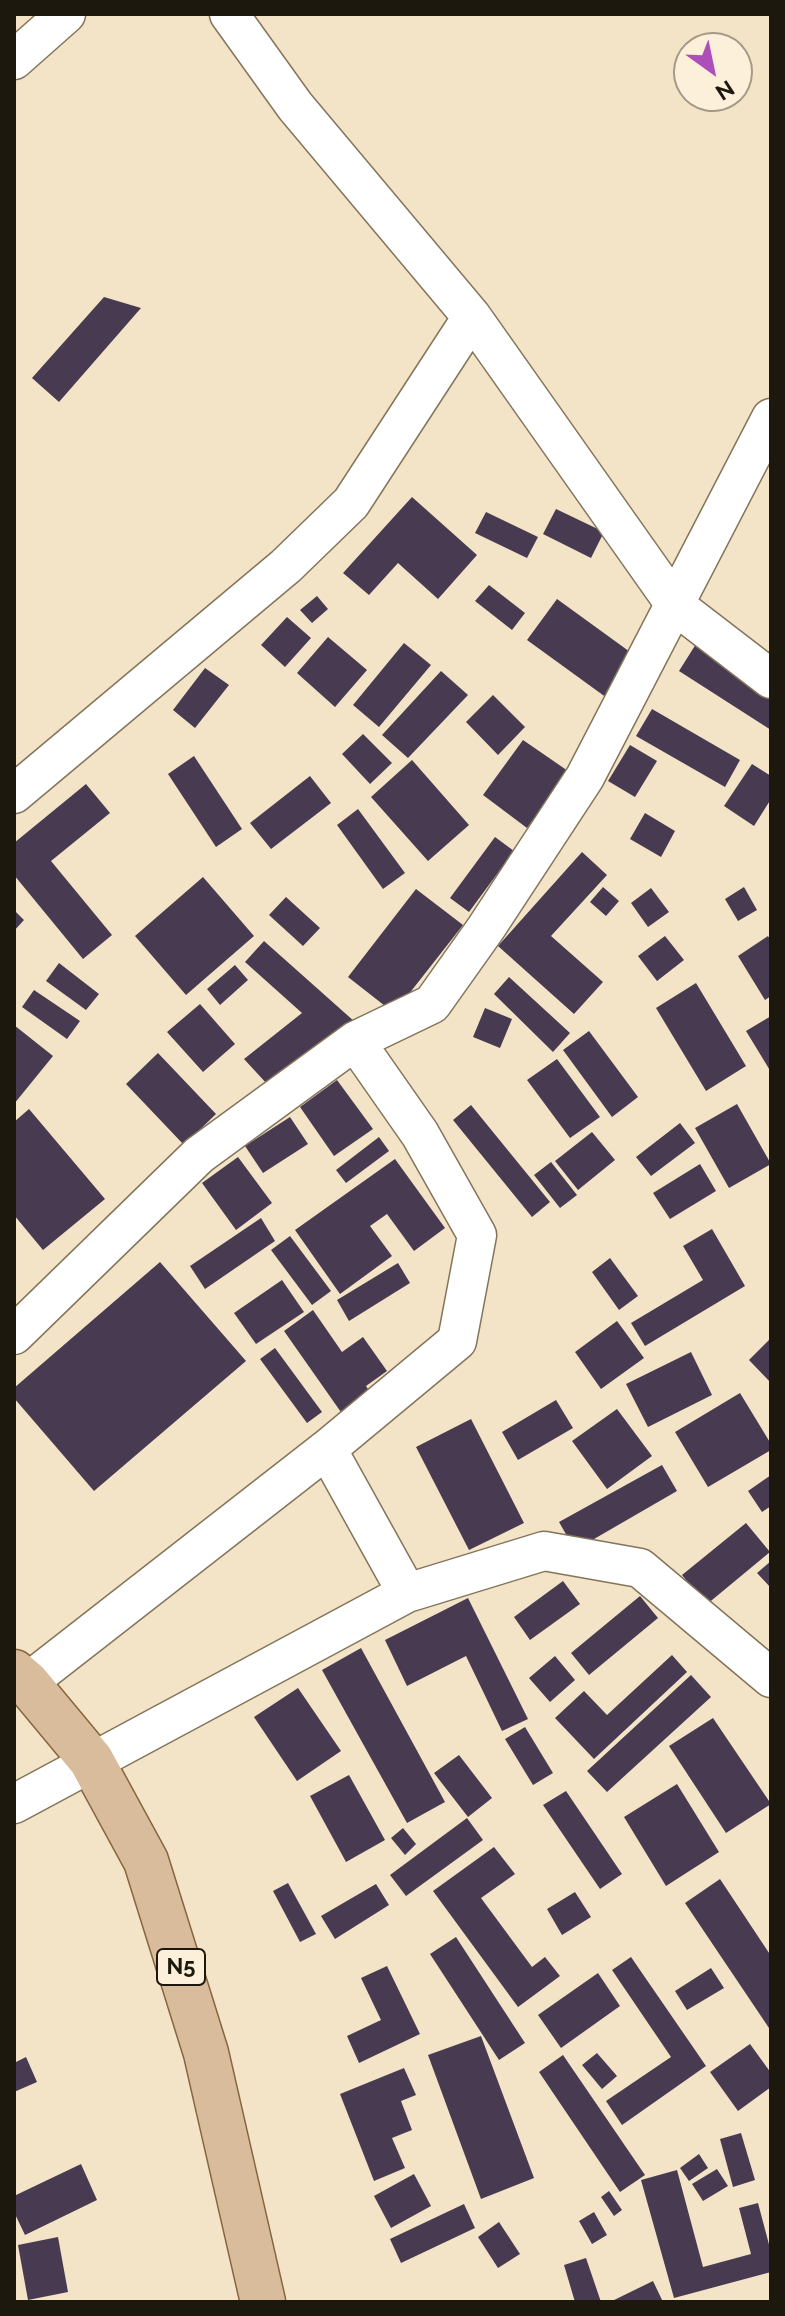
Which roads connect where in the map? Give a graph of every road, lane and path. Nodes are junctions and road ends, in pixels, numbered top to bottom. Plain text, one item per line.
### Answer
1 (66, 14) edge
2 (229, 14) edge
3 (14, 60) edge
4 (472, 317) junction
5 (771, 418) edge
6 (676, 606) junction
7 (771, 679) edge
8 (14, 794) edge
9 (355, 1041) junction
10 (14, 1335) edge
11 (327, 1449) junction
12 (407, 1593) junction
13 (20, 1677) edge
14 (771, 1678) edge
15 (91, 1760) junction
16 (14, 1804) edge
17 (263, 2302) edge

1 - 3 street
2 - 4 street
4 - 6 street
4 - 8 street
5 - 6 street
6 - 7 street
6 - 9 street
9 - 10 street
9 - 11 street
11 - 12 street
11 - 13 street
12 - 14 street
12 - 15 street
13 - 15 main road, N5 / N5
15 - 16 street
15 - 17 main road, N5 / N5

